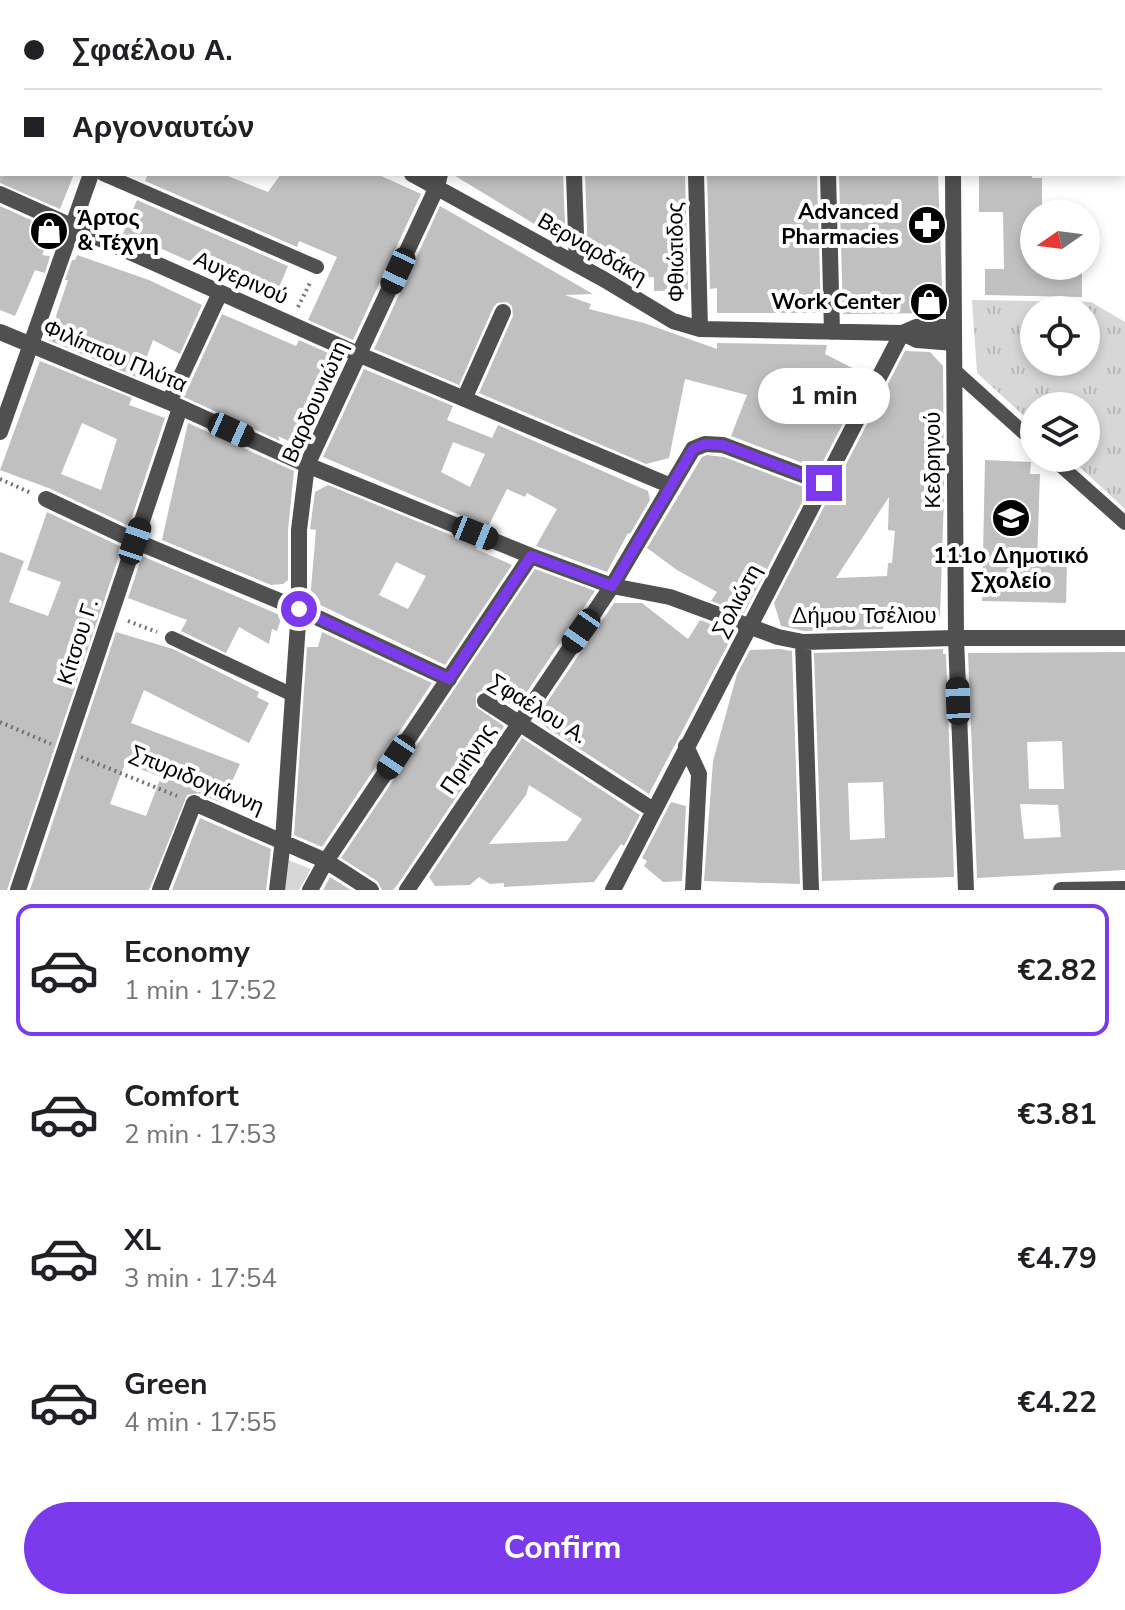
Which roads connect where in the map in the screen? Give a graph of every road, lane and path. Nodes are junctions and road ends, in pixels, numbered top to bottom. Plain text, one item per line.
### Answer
1 (90, 176) edge
2 (108, 176) edge
3 (574, 176) edge
4 (696, 176) edge
5 (828, 176) edge
6 (953, 176) edge
7 (439, 180) edge
8 (0, 194) edge
9 (72, 227) junction
10 (577, 265) junction
11 (317, 267) joint
12 (220, 293) junction
13 (503, 312) dead end
14 (291, 324) junction
15 (700, 329) junction
16 (0, 332) edge
17 (832, 332) junction
18 (902, 333) junction
19 (954, 335) junction
20 (31, 345) junction
21 (360, 355) junction
22 (954, 370) junction
23 (465, 397) junction
24 (175, 405) junction
25 (1020, 429) edge
26 (0, 432) edge
27 (307, 465) junction
28 (1068, 472) edge
29 (0, 479) edge
30 (824, 483) junction
31 (671, 486) junction
32 (46, 499) joint
33 (1125, 523) edge
34 (135, 541) junction
35 (531, 556) junction
36 (612, 586) junction
37 (299, 609) junction
38 (110, 614) junction
39 (749, 626) junction
40 (172, 638) joint
41 (956, 638) junction
42 (1125, 638) edge
43 (803, 642) junction
44 (449, 679) junction
45 (293, 695) junction
46 (485, 701) dead end
47 (519, 721) junction
48 (0, 722) edge
49 (686, 746) junction
50 (66, 750) junction
51 (194, 803) junction
52 (653, 810) junction
53 (283, 840) junction
54 (326, 861) junction
55 (1125, 889) edge
56 (18, 890) edge
57 (160, 890) edge
58 (277, 890) edge
59 (310, 890) edge
60 (371, 890) edge
61 (407, 890) edge
62 (613, 890) edge
63 (693, 890) edge
64 (811, 890) edge
65 (966, 890) edge
66 (1061, 890) edge

1 - 9 street
2 - 11 street
3 - 10 street
4 - 15 street, Φθιώτιδος
5 - 17 street
6 - 19 street, Κεδρηνού
7 - 10 street, Βερναρδάκη
7 - 21 street, Βαρδουνιώτη
8 - 9 street, Αυγερινού
9 - 12 street, Αυγερινού
9 - 20 street
10 - 15 street, Βερναρδάκη
11 - 14 path
12 - 14 street, Αυγερινού
12 - 24 street, Κίτσου Γ.
13 - 23 street
14 - 21 street, Αυγερινού
15 - 17 street, Βερναρδάκη
16 - 20 street, Φιλίππου Πλύτα
17 - 18 street, Βερναρδάκη
18 - 19 street, Βερναρδάκη
18 - 30 street, Σολιώτη
19 - 22 street, Κεδρηνού
20 - 24 street, Φιλίππου Πλύτα
20 - 26 street
21 - 23 street, Αυγερινού
21 - 27 street, Βαρδουνιώτη
22 - 25 street
22 - 41 street, Κεδρηνού
23 - 31 street, Αυγερινού
24 - 27 street, Φιλίππου Πλύτα
24 - 34 street, Κίτσου Γ.
27 - 35 street, Φιλίππου Πλύτα
27 - 37 street, Βαρδουνιώτη
28 - 33 street
29 - 32 path
30 - 31 street, Πριήνης
30 - 39 street, Σολιώτη
31 - 36 street, Πριήνης
32 - 34 street
34 - 37 street
34 - 38 street, Κίτσου Γ.
35 - 36 street, Φιλίππου Πλύτα
35 - 44 street
36 - 39 street, Δήμου Τσέλιου
36 - 47 street, Πριήνης
37 - 44 street
37 - 45 street, Βαρδουνιώτη
38 - 40 path
38 - 50 street, Κίτσου Γ.
39 - 43 street, Δήμου Τσέλιου
39 - 49 street, Σολιώτη
40 - 45 street
41 - 42 street, Δήμου Τσέλιου
41 - 43 street, Δήμου Τσέλιου
41 - 65 street, Κεδρηνού
43 - 64 street
44 - 54 street
45 - 53 street, Βαρδουνιώτη
46 - 47 street, Σφαέλου Α.
47 - 52 street, Σφαέλου Α.
47 - 61 street, Πριήνης
48 - 50 path, Σπυριδογιάννη
49 - 52 street, Σολιώτη
49 - 63 street
50 - 51 path, Σπυριδογιάννη
50 - 56 street, Κίτσου Γ.
51 - 53 street, Σπυριδογιάννη
51 - 57 street
52 - 62 street, Σολιώτη
53 - 54 street, Σπυριδογιάννη
53 - 58 street, Βαρδουνιώτη
54 - 59 street
54 - 60 street, Σπυριδογιάννη
55 - 66 street

